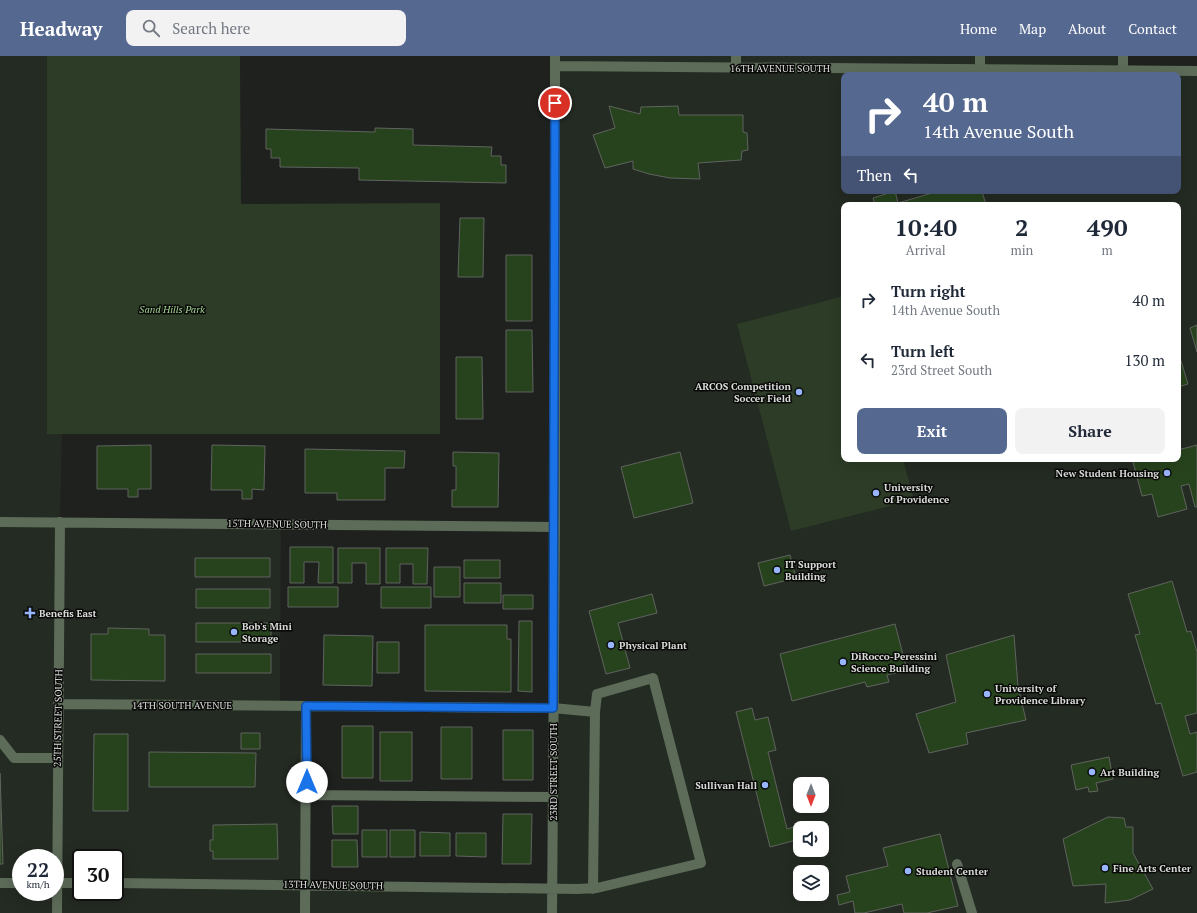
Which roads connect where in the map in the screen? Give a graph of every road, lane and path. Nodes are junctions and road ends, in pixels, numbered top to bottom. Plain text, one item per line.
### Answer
1 (736, 56) edge
2 (980, 56) edge
3 (1123, 56) edge
4 (555, 61) edge
5 (736, 68) junction
6 (980, 70) junction
7 (1123, 70) junction
8 (1197, 71) edge
9 (0, 522) edge
10 (60, 522) junction
11 (555, 526) junction
12 (58, 704) junction
13 (306, 706) junction
14 (553, 708) junction
15 (595, 712) junction
16 (0, 740) edge
17 (58, 758) junction
18 (307, 795) junction
19 (553, 796) junction
20 (57, 849) edge
21 (957, 864) dead end
22 (0, 882) edge
23 (12, 883) edge
24 (124, 884) edge
25 (305, 885) junction
26 (552, 888) junction
27 (592, 889) junction
28 (57, 901) edge
29 (57, 913) edge
30 (305, 913) edge
31 (552, 913) edge
32 (972, 913) edge

1 - 5 street
2 - 6 street
3 - 7 street
4 - 5 street, 16TH AVENUE SOUTH
4 - 11 street, 23RD STREET SOUTH
5 - 6 street, 16TH AVENUE SOUTH
6 - 7 street, 16TH AVENUE SOUTH
7 - 8 street, 16TH AVENUE SOUTH
9 - 10 street, 15TH AVENUE SOUTH
10 - 11 street, 15TH AVENUE SOUTH
10 - 12 street, 25TH STREET SOUTH
11 - 14 street, 23RD STREET SOUTH
12 - 13 street, 14TH SOUTH AVENUE
12 - 17 street, 25TH STREET SOUTH
13 - 14 street, 14TH SOUTH AVENUE
13 - 18 street
14 - 15 street, 14TH SOUTH AVENUE
14 - 19 street, 23RD STREET SOUTH
15 - 27 street
15 - 27 street, 13TH AVENUE SOUTH
16 - 17 street
17 - 20 street, 25TH STREET SOUTH
18 - 19 street
18 - 25 street
19 - 26 street, 23RD STREET SOUTH
21 - 32 street
22 - 23 street
24 - 25 street, 13TH AVENUE SOUTH
25 - 26 street, 13TH AVENUE SOUTH
25 - 30 street
26 - 27 street, 13TH AVENUE SOUTH
26 - 31 street, 23RD STREET SOUTH
28 - 29 street, 25TH STREET SOUTH

